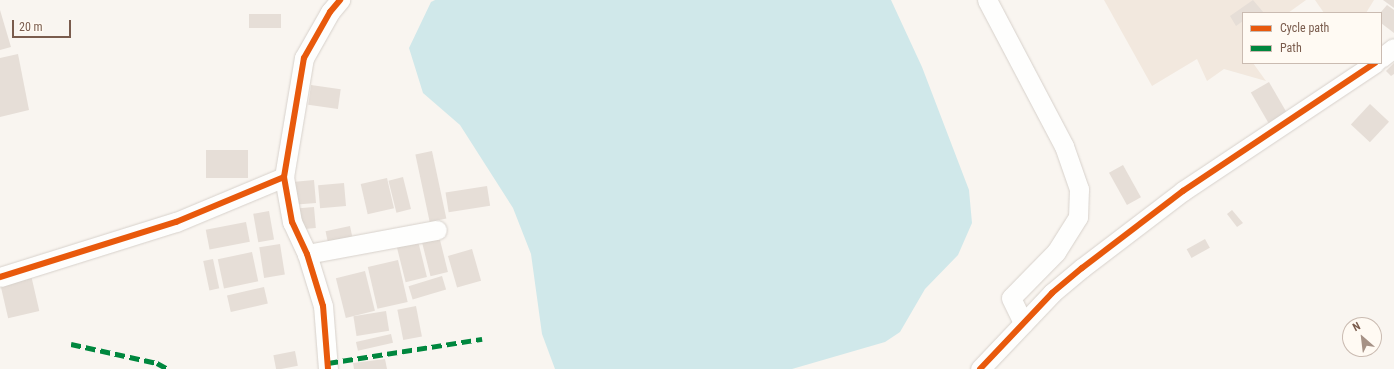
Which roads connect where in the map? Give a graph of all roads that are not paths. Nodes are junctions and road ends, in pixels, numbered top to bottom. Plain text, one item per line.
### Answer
1 (340, 0) edge
2 (987, 0) edge
3 (1394, 48) edge
4 (1382, 57) edge
5 (1374, 64) edge
6 (284, 177) junction
7 (437, 230) dead end
8 (307, 254) junction
9 (0, 277) edge
10 (1022, 323) junction
11 (328, 369) edge
12 (980, 369) edge

1 - 6 street
2 - 10 street
3 - 4 street
5 - 10 street
6 - 8 street
6 - 9 street
7 - 8 street
8 - 11 street
10 - 12 street

